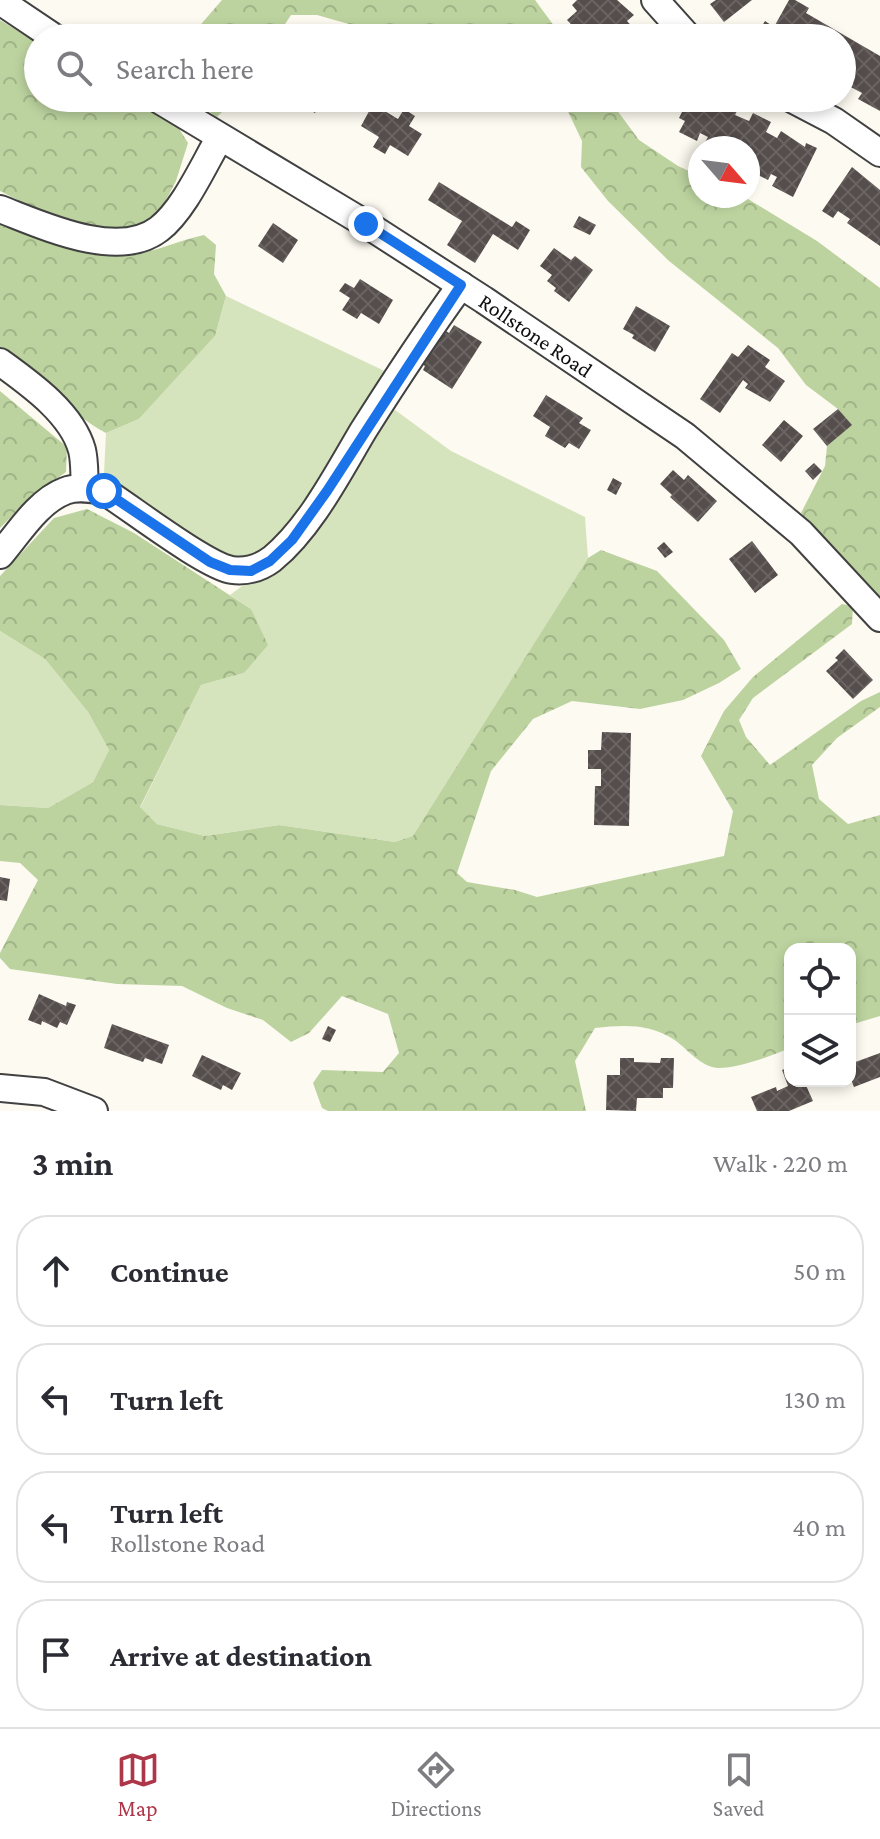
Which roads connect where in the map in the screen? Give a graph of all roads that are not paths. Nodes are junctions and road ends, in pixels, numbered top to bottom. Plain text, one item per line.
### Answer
1 (655, 0) edge
2 (0, 1) edge
3 (34, 24) edge
4 (676, 24) edge
5 (179, 112) edge
6 (817, 112) edge
7 (220, 137) junction
8 (880, 153) edge
9 (0, 209) edge
10 (461, 285) junction
11 (0, 362) edge
12 (85, 488) junction
13 (0, 555) edge
14 (880, 618) edge
15 (0, 1088) edge
16 (94, 1111) edge

1 - 4 street
2 - 3 street
5 - 7 street, Rollstone Road
6 - 8 street
7 - 9 street
7 - 10 street, Rollstone Road
10 - 12 street
10 - 14 street, Rollstone Road
11 - 12 street
12 - 13 street
15 - 16 street

